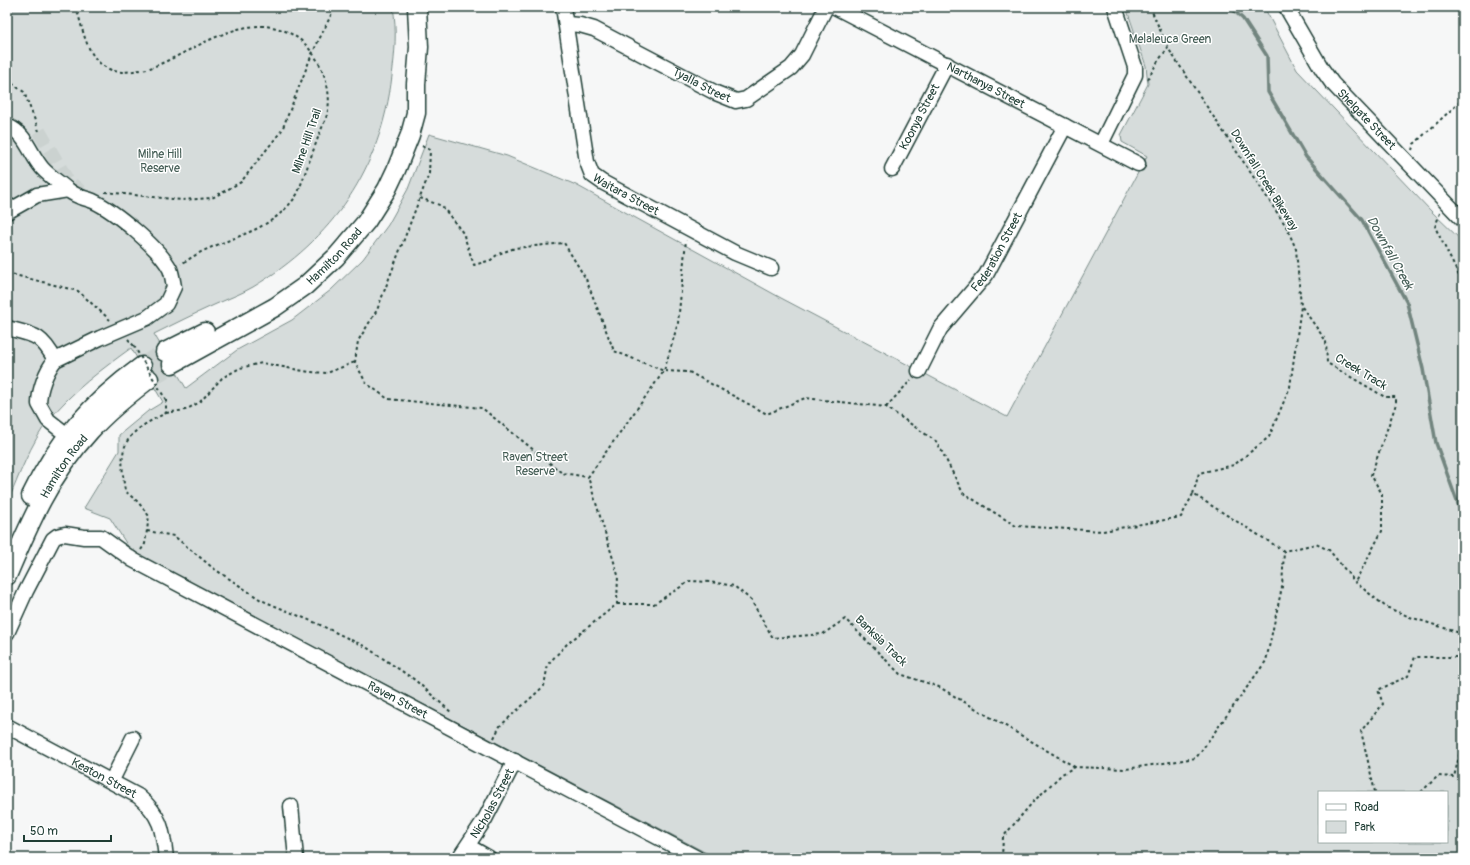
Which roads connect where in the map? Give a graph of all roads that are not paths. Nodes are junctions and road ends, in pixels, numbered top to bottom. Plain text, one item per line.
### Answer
1 (417, 7) edge
2 (563, 7) edge
3 (826, 7) edge
4 (835, 7) edge
5 (1115, 7) edge
6 (1286, 7) edge
7 (566, 24) junction
8 (947, 64) junction
9 (7, 126) edge
10 (1065, 126) junction
11 (1101, 144) junction
12 (1138, 164) dead end
13 (892, 169) dead end
14 (68, 190) junction
15 (7, 212) edge
16 (1463, 220) edge
17 (770, 268) dead end
18 (7, 328) edge
19 (169, 358) tunnel mouth
20 (55, 360) junction
21 (919, 371) road end
22 (146, 372) tunnel mouth
23 (73, 440) junction
24 (7, 549) edge
25 (7, 576) edge
26 (7, 633) edge
27 (7, 726) edge
28 (133, 738) dead end
29 (515, 761) junction
30 (112, 780) junction
31 (291, 806) dead end
32 (467, 852) edge
33 (166, 858) edge
34 (296, 858) edge
35 (460, 858) edge
36 (489, 858) edge
37 (697, 858) edge

1 - 19 main road, Hamilton Road
2 - 7 street, Waitara Street
3 - 7 street, Tyalla Street
4 - 8 street, Narthanya Street
5 - 11 street
6 - 16 street, Shelgate Street
7 - 17 street, Waitara Street
8 - 10 street, Narthanya Street
8 - 13 street, Koonya Street
9 - 14 street
10 - 11 street, Narthanya Street
10 - 21 street, Federation Street
11 - 12 street, Narthanya Street
14 - 15 street
14 - 20 street
18 - 20 street
20 - 23 street
22 - 23 main road, Hamilton Road
23 - 24 main road, Hamilton Road
23 - 25 main road, Hamilton Road
26 - 29 street, Raven Street
27 - 30 street, Keaton Street
28 - 30 street
29 - 32 street, Nicholas Street
29 - 37 street, Raven Street
30 - 33 street, Keaton Street
31 - 34 street
32 - 35 street, Nicholas Street
32 - 36 street

